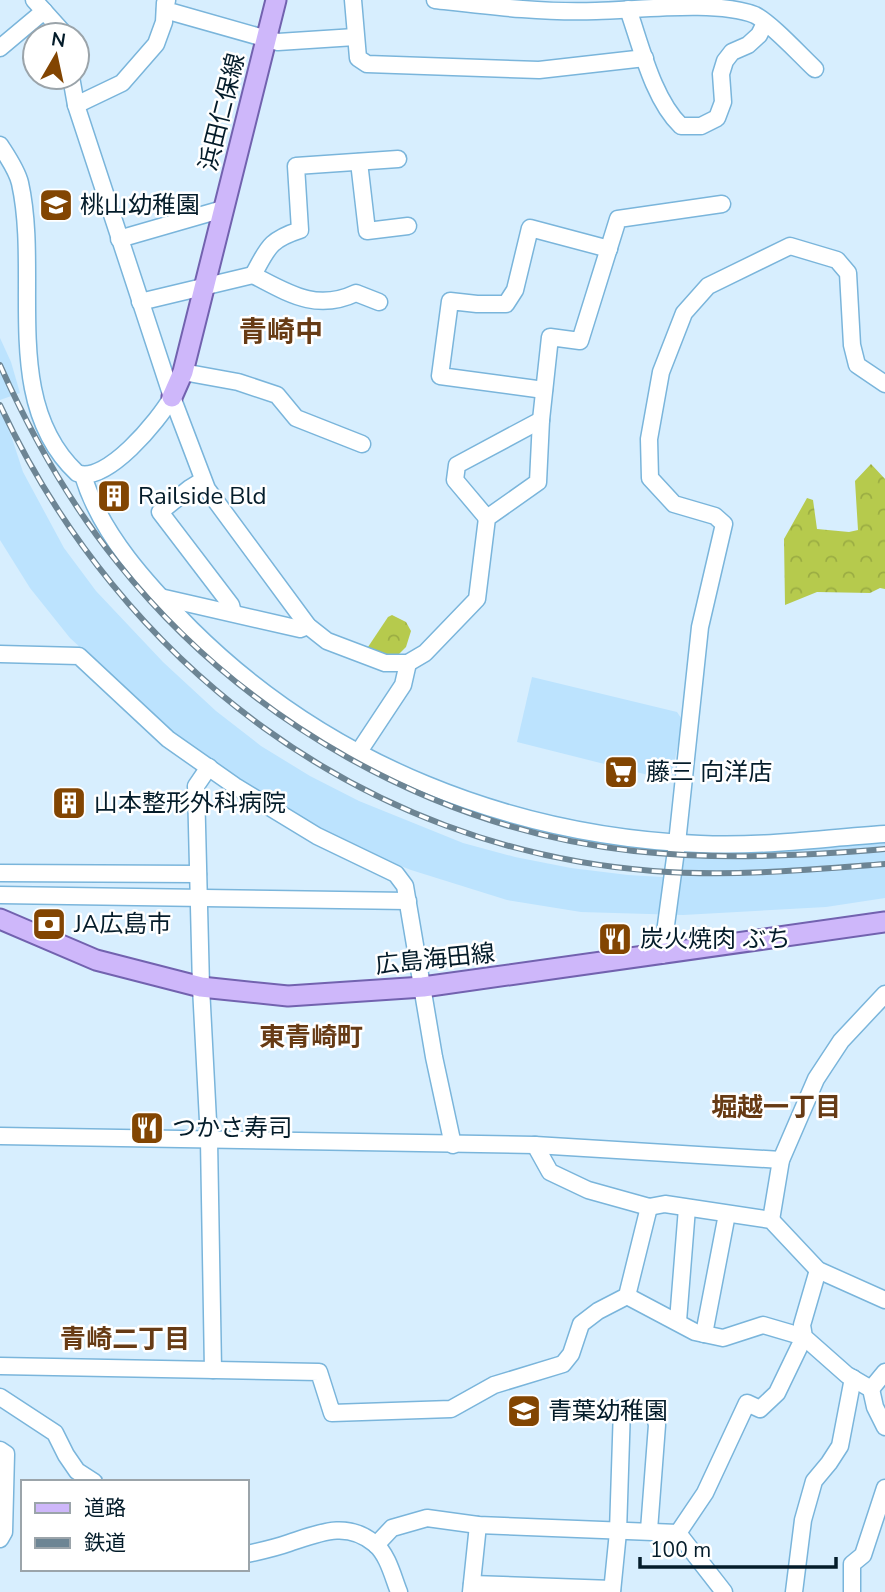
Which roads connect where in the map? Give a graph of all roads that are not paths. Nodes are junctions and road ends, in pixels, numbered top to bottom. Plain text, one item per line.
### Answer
1 (276, 0) edge
2 (353, 0) edge
3 (435, 0) edge
4 (167, 5) edge
5 (39, 6) edge
6 (628, 9) junction
7 (51, 21) edge
8 (765, 23) junction
9 (355, 37) junction
10 (265, 40) junction
11 (1, 45) edge
12 (645, 58) junction
13 (816, 69) dead end
14 (74, 91) edge
15 (76, 105) junction
16 (0, 145) edge
17 (398, 159) dead end
18 (359, 162) junction
19 (722, 204) dead end
20 (223, 209) junction
21 (408, 226) dead end
22 (119, 239) junction
23 (609, 249) junction
24 (253, 275) junction
25 (204, 287) junction
26 (140, 302) junction
27 (379, 302) dead end
28 (183, 372) junction
29 (885, 384) edge
30 (544, 390) junction
31 (172, 397) junction
32 (541, 420) junction
33 (362, 444) dead end
34 (83, 475) junction
35 (203, 480) junction
36 (487, 518) junction
37 (160, 597) junction
38 (233, 613) junction
39 (308, 626) junction
40 (0, 654) edge
41 (408, 663) junction
42 (358, 753) junction
43 (209, 768) junction
44 (885, 834) edge
45 (677, 843) junction
46 (0, 873) edge
47 (198, 874) junction
48 (0, 895) edge
49 (199, 898) junction
50 (408, 901) junction
51 (0, 919) edge
52 (885, 922) edge
53 (662, 955) junction
54 (201, 987) junction
55 (423, 987) junction
56 (885, 994) edge
57 (0, 1136) edge
58 (209, 1140) junction
59 (453, 1144) junction
60 (535, 1145) junction
61 (781, 1160) junction
62 (649, 1207) junction
63 (687, 1208) junction
64 (727, 1214) junction
65 (771, 1220) junction
66 (818, 1270) junction
67 (627, 1296) junction
68 (885, 1300) edge
69 (678, 1321) junction
70 (704, 1334) junction
71 (804, 1337) junction
72 (0, 1366) edge
73 (213, 1370) junction
74 (885, 1372) edge
75 (853, 1378) junction
76 (871, 1389) junction
77 (0, 1397) edge
78 (885, 1427) edge
79 (0, 1450) edge
80 (91, 1480) edge
81 (885, 1488) edge
82 (478, 1525) junction
83 (649, 1530) junction
84 (618, 1532) junction
85 (678, 1533) junction
86 (2, 1534) edge
87 (376, 1545) junction
88 (248, 1554) edge
89 (471, 1588) edge
90 (612, 1591) edge
91 (399, 1592) edge
92 (724, 1592) edge
93 (794, 1592) edge
94 (852, 1592) edge

1 - 10 main road, 浜田仁保線
2 - 9 street
3 - 6 street
4 - 10 street
4 - 15 street
5 - 7 street
5 - 11 street
6 - 8 street
6 - 12 street
8 - 12 street
8 - 13 street
9 - 10 street
9 - 12 street
10 - 20 main road, 浜田仁保線
14 - 15 street
15 - 22 street
16 - 34 street
17 - 18 street
18 - 21 street
18 - 24 street
19 - 23 street
20 - 22 street
20 - 25 main road, 浜田仁保線
22 - 26 street
23 - 30 street
23 - 30 street
24 - 25 street
24 - 27 street
25 - 26 street
25 - 28 main road, 浜田仁保線
26 - 31 street
28 - 31 main road, 浜田仁保線
28 - 33 street
29 - 45 street
30 - 32 street
31 - 34 street
31 - 35 street
32 - 36 street
32 - 36 street
34 - 37 street
35 - 38 street
35 - 39 street
36 - 41 street
37 - 38 street
37 - 42 street
38 - 39 street
39 - 41 street
40 - 43 street
41 - 42 street
42 - 45 street
43 - 47 street
43 - 50 street
44 - 45 street
45 - 53 street
46 - 47 street
47 - 49 street
48 - 49 street
49 - 50 street
49 - 54 street
50 - 55 street
51 - 54 main road, 広島海田線
52 - 53 main road, 広島海田線
53 - 55 main road, 広島海田線
54 - 55 main road, 広島海田線
54 - 58 street
55 - 59 street
56 - 61 street
57 - 58 street
58 - 59 street
58 - 73 street
59 - 60 street
60 - 61 street
60 - 62 street
61 - 65 street
62 - 63 street
62 - 67 street
63 - 64 street
63 - 69 street
64 - 65 street
64 - 70 street
65 - 66 street
66 - 68 street
66 - 71 street
67 - 69 street
67 - 73 street
69 - 70 street
70 - 71 street
71 - 75 street
71 - 85 street
72 - 73 street
74 - 76 street
75 - 76 street
75 - 93 street
76 - 78 street
77 - 80 street
79 - 86 street
81 - 94 street
82 - 84 street
82 - 87 street
82 - 89 street
83 - 84 street
83 - 84 street
83 - 85 street
84 - 90 street
85 - 92 street
87 - 88 street
87 - 91 street
89 - 90 street

